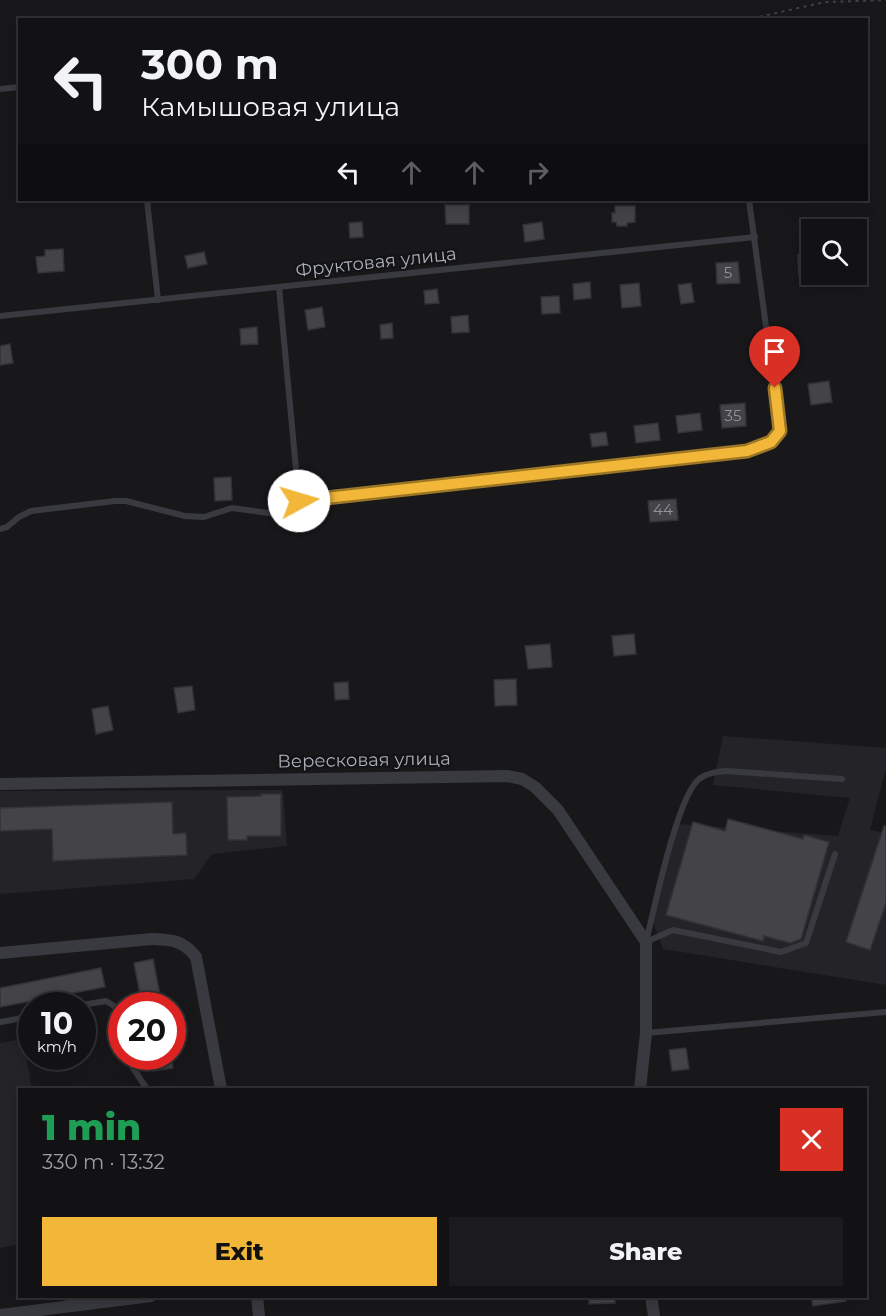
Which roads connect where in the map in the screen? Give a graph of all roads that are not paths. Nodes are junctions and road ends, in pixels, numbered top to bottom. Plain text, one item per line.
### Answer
1 (18, 87) edge
2 (0, 89) edge
3 (147, 201) edge
4 (749, 201) edge
5 (755, 237) junction
6 (279, 287) junction
7 (158, 300) junction
8 (0, 316) edge
9 (299, 501) junction
10 (0, 529) edge
11 (842, 779) dead end
12 (0, 784) edge
13 (835, 854) dead end
14 (646, 942) junction
15 (0, 953) edge
16 (886, 1012) edge
17 (18, 1019) edge
18 (0, 1022) edge
19 (646, 1033) junction
20 (134, 1070) edge
21 (146, 1088) edge
22 (221, 1088) edge
23 (640, 1088) edge
24 (69, 1298) edge
25 (137, 1298) edge
26 (257, 1298) edge
27 (651, 1298) edge
28 (65, 1308) junction
29 (0, 1315) edge
30 (259, 1316) edge
31 (654, 1316) edge

1 - 2 lane
3 - 7 lane
4 - 5 lane
5 - 6 lane, Фруктовая улица
5 - 9 lane
6 - 7 lane, Фруктовая улица
6 - 9 lane
7 - 8 lane, Фруктовая улица
9 - 10 lane
11 - 14 lane
12 - 14 street, Вересковая улица
13 - 14 lane
14 - 19 street
15 - 22 street
16 - 19 lane
17 - 18 lane
19 - 23 street
20 - 21 lane
24 - 28 lane
25 - 28 street
26 - 30 street
27 - 31 street
28 - 29 street

